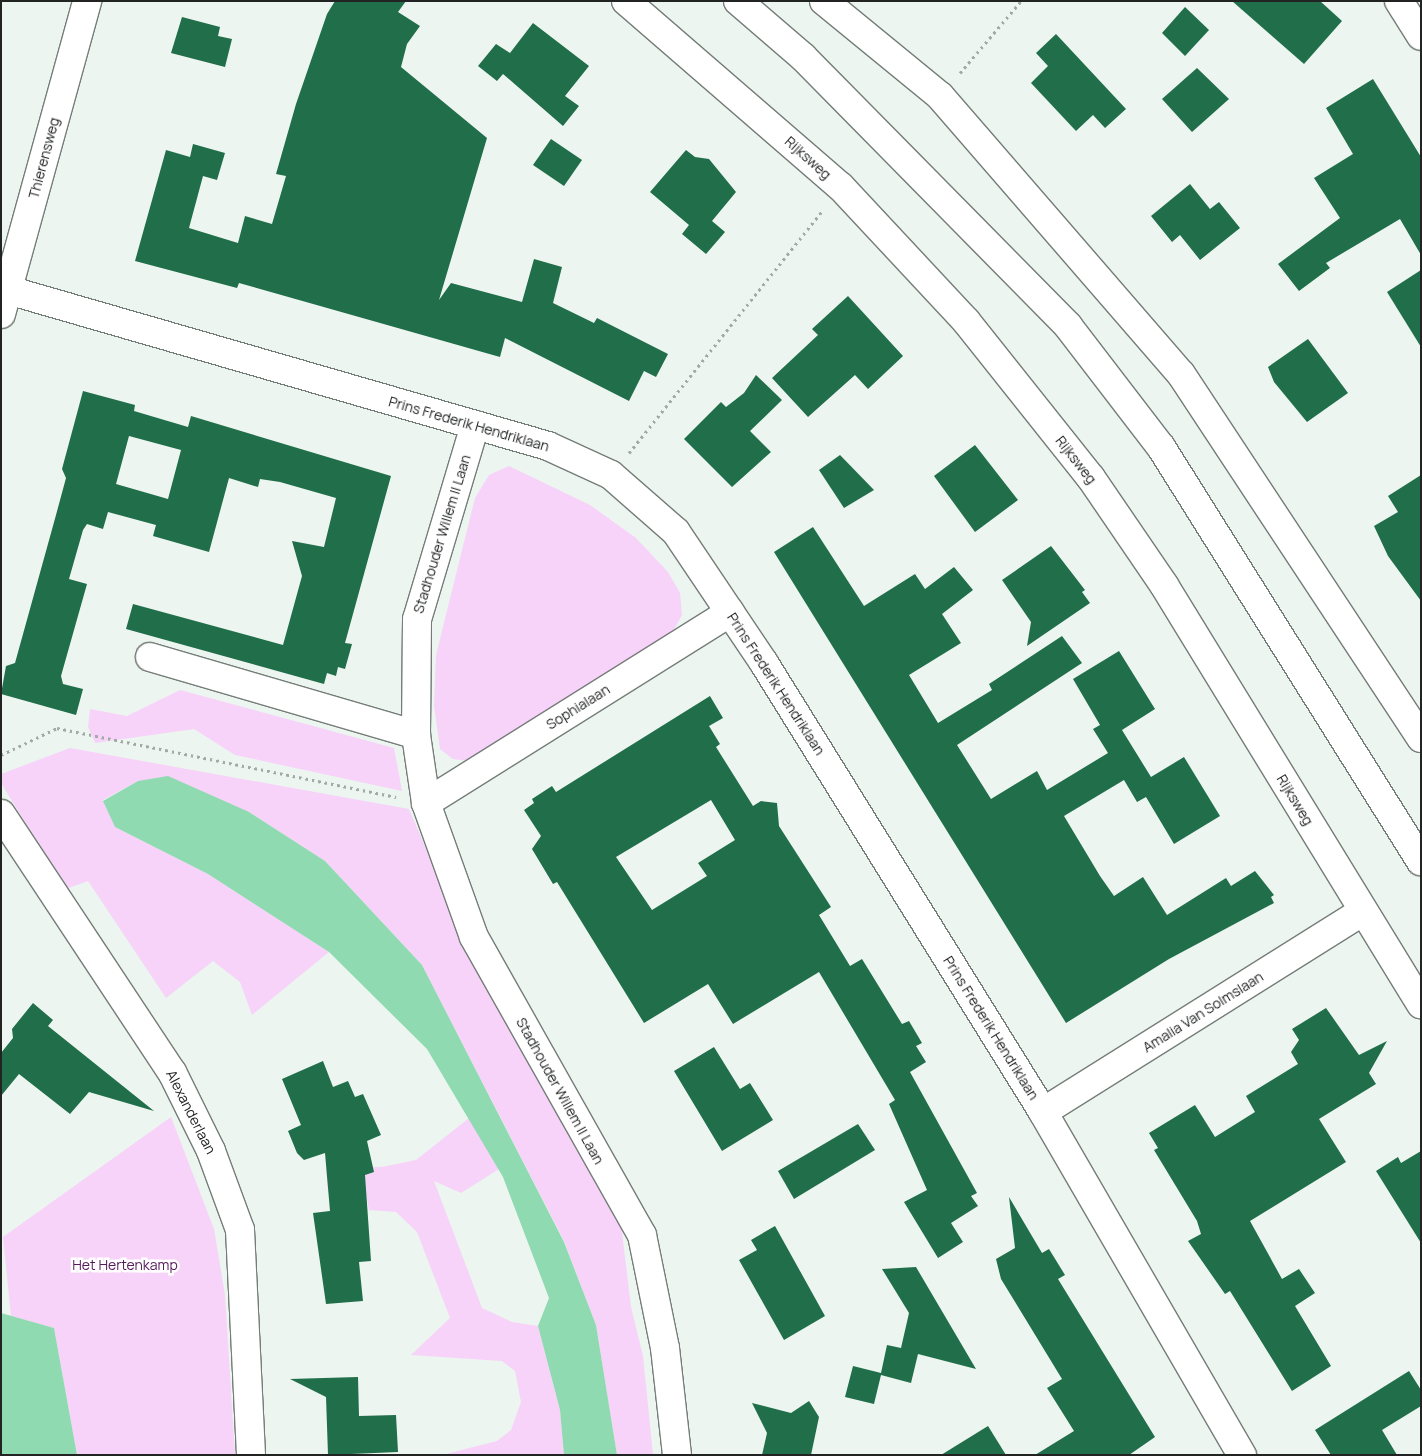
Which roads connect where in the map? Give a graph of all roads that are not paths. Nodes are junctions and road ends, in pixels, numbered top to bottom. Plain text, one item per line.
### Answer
1 (87, 1) edge
2 (626, 1) edge
3 (738, 1) edge
4 (824, 1) edge
5 (1399, 1) edge
6 (1421, 36) edge
7 (4, 302) edge
8 (475, 425) junction
9 (730, 612) junction
10 (150, 657) dead end
11 (416, 734) junction
12 (1421, 738) edge
13 (426, 803) junction
14 (1, 814) edge
15 (1421, 861) edge
16 (1363, 911) junction
17 (1421, 1005) edge
18 (1043, 1112) junction
19 (251, 1455) edge
20 (676, 1455) edge
21 (1242, 1455) edge

1 - 7 street, Thierensweg
2 - 16 street, Rijksweg
3 - 15 street
4 - 12 street
5 - 6 street
7 - 8 street, Prins Frederik Hendriklaan
8 - 9 street, Prins Frederik Hendriklaan
8 - 11 street, Stadhouder Willem II Laan
9 - 13 street, Sophialaan
9 - 18 street, Prins Frederik Hendriklaan
10 - 11 street
11 - 13 street, Stadhouder Willem II Laan
13 - 20 street, Stadhouder Willem II Laan
14 - 19 street, Alexanderlaan
16 - 17 street, Rijksweg
16 - 18 street, Amalia Van Solmslaan
18 - 21 street, Prins Frederik Hendriklaan

